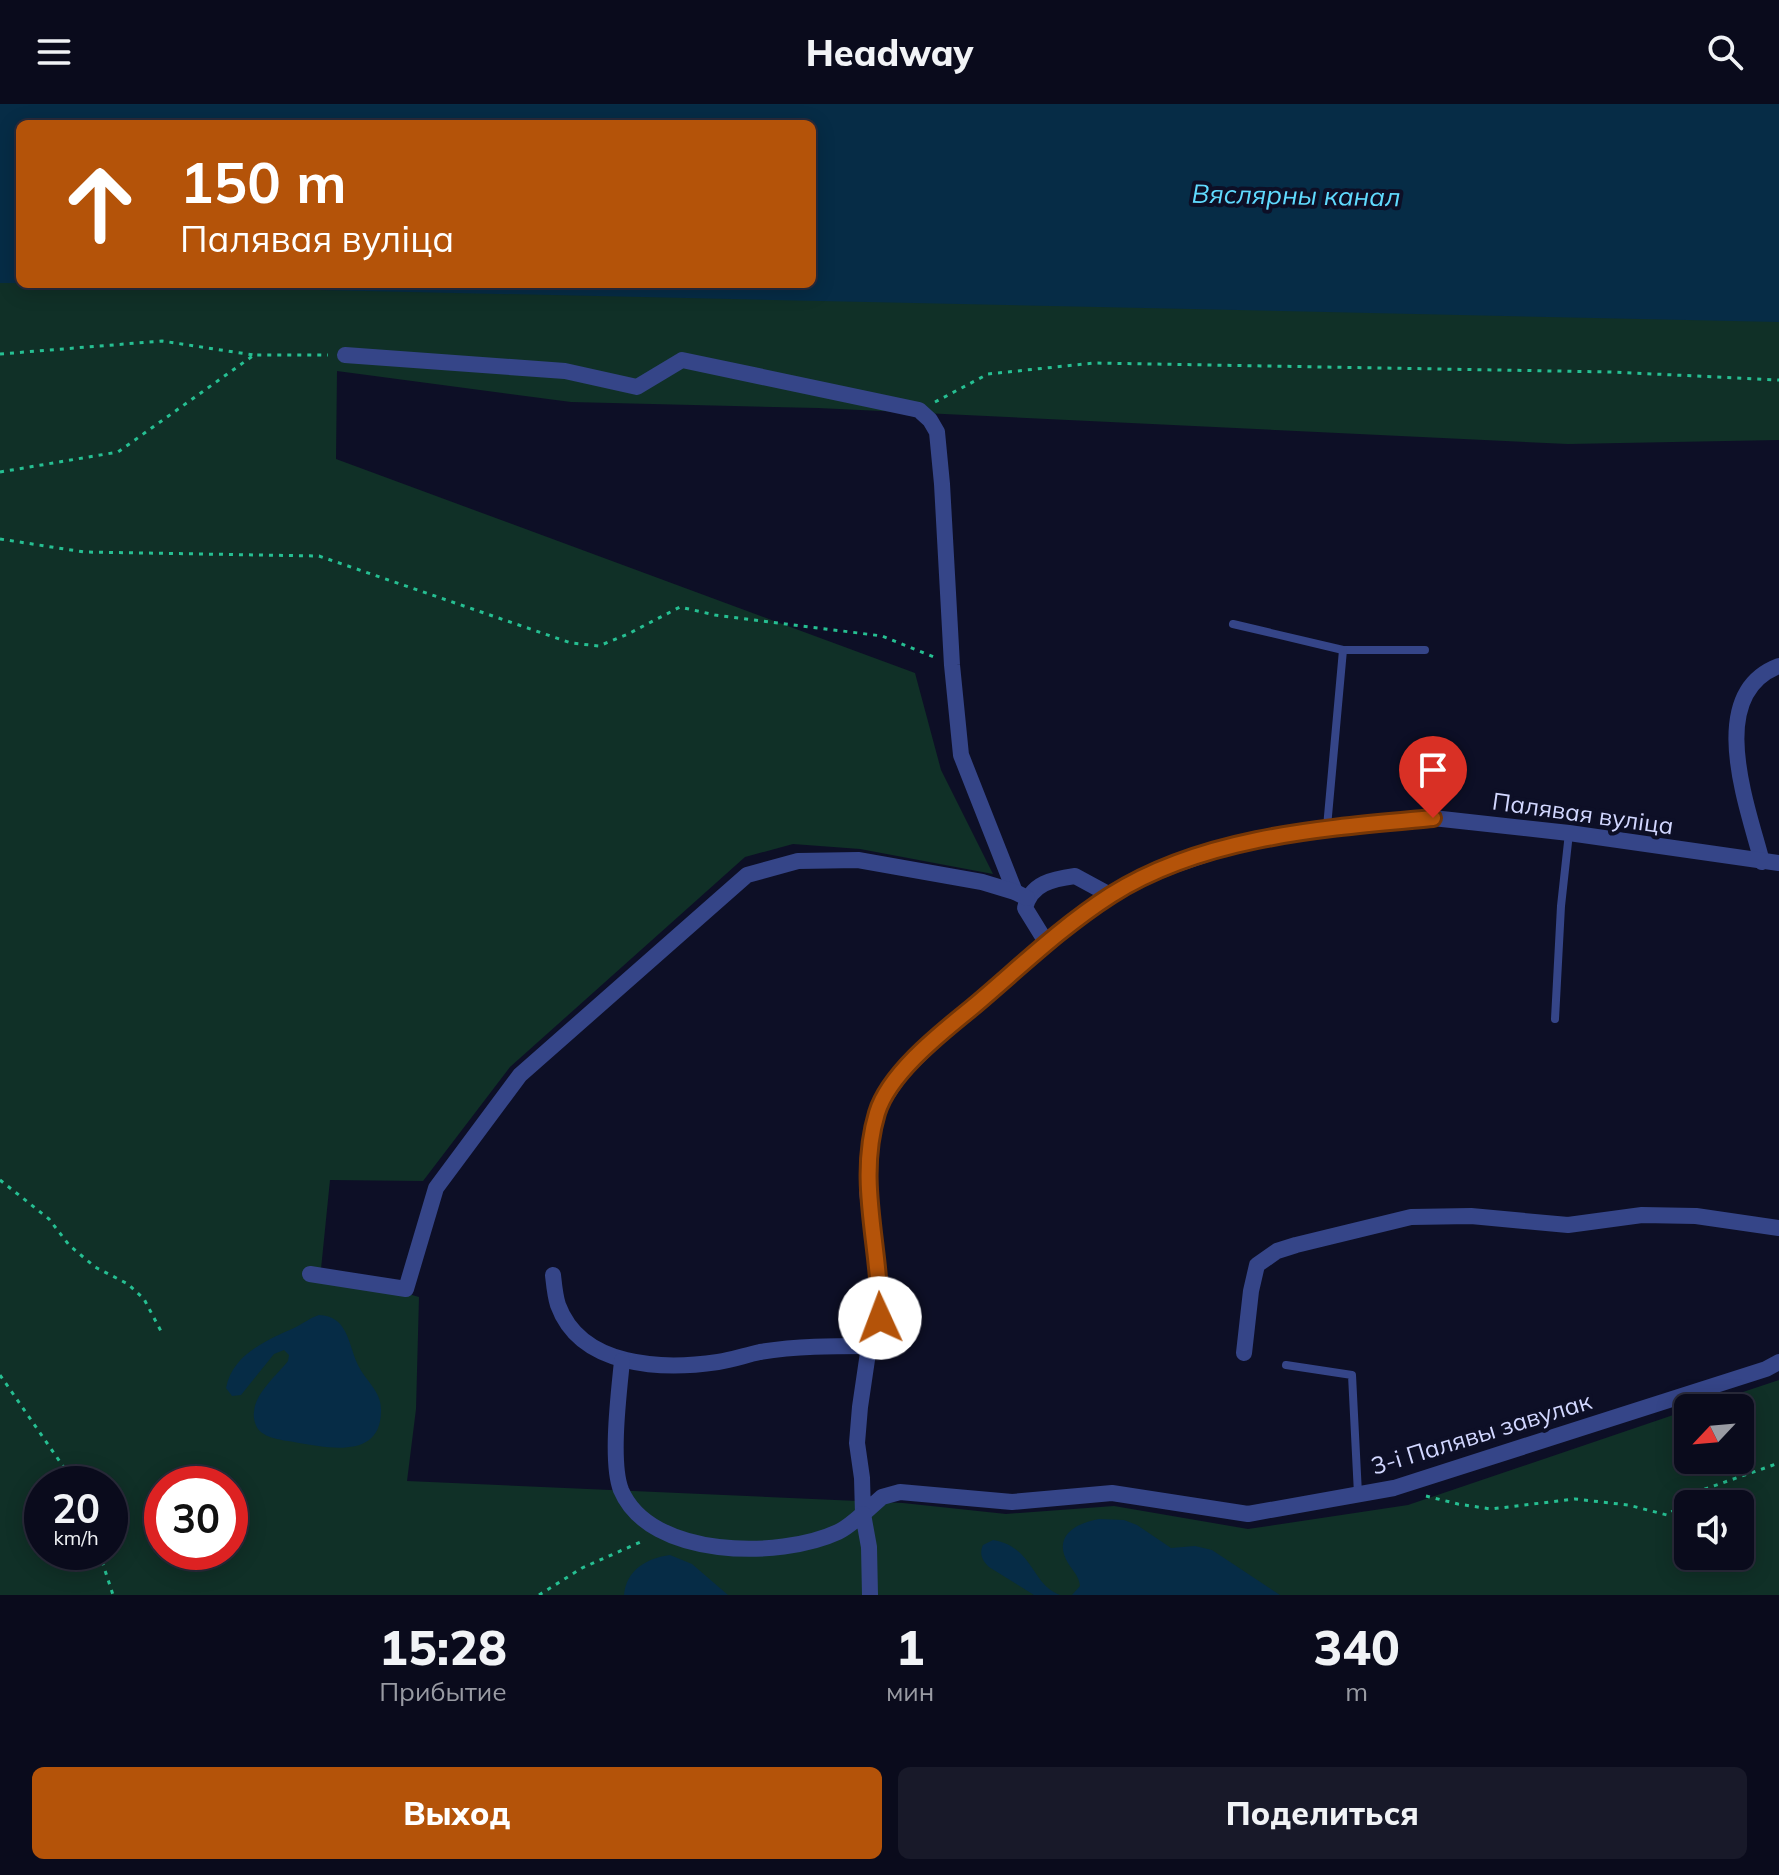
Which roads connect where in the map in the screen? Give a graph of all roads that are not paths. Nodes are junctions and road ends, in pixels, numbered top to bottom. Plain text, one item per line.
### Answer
1 (345, 355) road end
2 (1233, 624) dead end
3 (1343, 650) junction
4 (1425, 650) dead end
5 (1779, 666) edge
6 (1327, 828) junction
7 (1569, 833) junction
8 (1762, 862) junction
9 (1779, 863) edge
10 (1021, 895) junction
11 (1110, 895) junction
12 (1046, 942) junction
13 (1555, 1019) dead end
14 (1779, 1228) edge
15 (310, 1274) dead end
16 (553, 1275) dead end
17 (869, 1346) junction
18 (1244, 1353) dead end
19 (622, 1361) junction
20 (1779, 1362) edge
21 (1286, 1365) dead end
22 (1358, 1494) junction
23 (863, 1514) junction
24 (870, 1595) edge

1 - 10 street
2 - 3 lane
3 - 4 lane
3 - 6 lane
5 - 8 street
6 - 7 street, Палявая вуліца
6 - 11 street, Палявая вуліца
7 - 8 street, Палявая вуліца
7 - 13 lane
8 - 9 street, Палявая вуліца
10 - 11 street
10 - 12 street
10 - 15 street
11 - 12 street, Палявая вуліца
12 - 17 street, Палявая вуліца
14 - 18 street
16 - 19 street
17 - 19 street
17 - 23 street
19 - 23 street, 3-і Палявы завулак
20 - 22 street, 3-і Палявы завулак
21 - 22 lane
22 - 23 street, 3-і Палявы завулак
23 - 24 street

